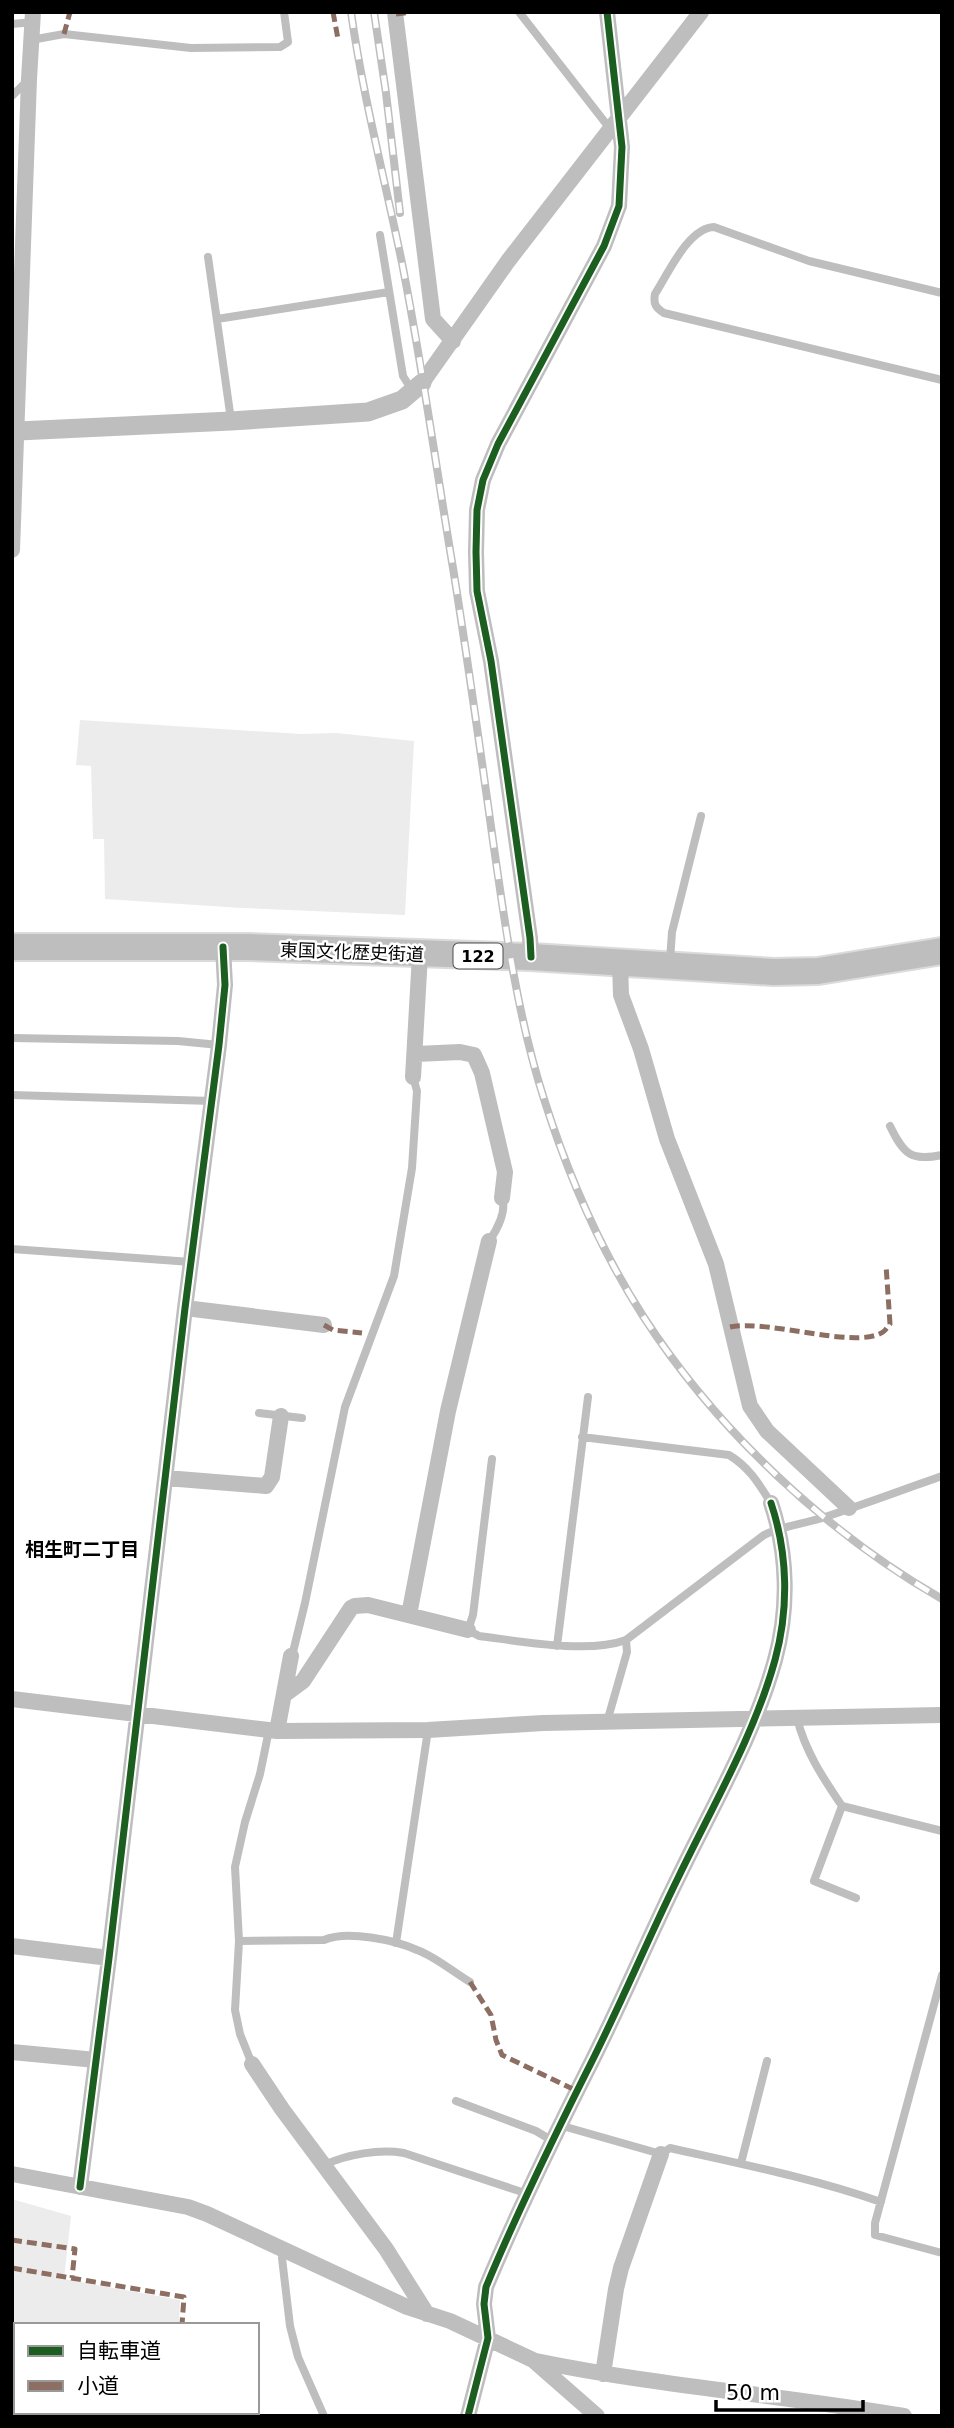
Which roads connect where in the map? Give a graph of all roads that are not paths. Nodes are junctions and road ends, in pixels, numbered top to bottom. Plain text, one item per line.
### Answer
1 (284, 12) edge
2 (396, 12) edge
3 (519, 12) edge
4 (607, 12) edge
5 (701, 12) edge
6 (33, 17) edge
7 (12, 24) edge
8 (30, 40) junction
9 (29, 79) junction
10 (12, 96) edge
11 (615, 125) junction
12 (380, 235) dead end
13 (208, 257) dead end
14 (389, 292) junction
15 (942, 292) edge
16 (217, 319) junction
17 (453, 341) junction
18 (942, 380) edge
19 (417, 388) junction
20 (231, 421) junction
21 (15, 431) edge
22 (12, 550) edge
23 (701, 816) dead end
24 (12, 947) edge
25 (223, 947) junction
26 (942, 951) edge
27 (420, 955) junction
28 (531, 957) junction
29 (620, 962) junction
30 (670, 967) junction
31 (12, 1038) edge
32 (219, 1045) junction
33 (416, 1054) junction
34 (413, 1077) joint
35 (12, 1095) edge
36 (212, 1101) junction
37 (890, 1126) dead end
38 (942, 1154) edge
39 (502, 1198) joint
40 (489, 1241) joint
41 (12, 1249) edge
42 (191, 1262) junction
43 (186, 1308) junction
44 (324, 1325) dead end
45 (588, 1397) dead end
46 (259, 1413) dead end
47 (281, 1416) junction
48 (302, 1418) dead end
49 (582, 1437) junction
50 (492, 1459) dead end
51 (942, 1476) edge
52 (166, 1478) junction
53 (771, 1503) joint
54 (849, 1508) junction
55 (779, 1528) junction
56 (409, 1615) junction
57 (468, 1630) junction
58 (626, 1640) junction
59 (556, 1646) junction
60 (292, 1656) joint
61 (284, 1695) junction
62 (12, 1699) edge
63 (138, 1714) junction
64 (942, 1715) edge
65 (753, 1718) junction
66 (797, 1718) junction
67 (607, 1722) junction
68 (273, 1730) junction
69 (428, 1730) junction
70 (842, 1806) junction
71 (942, 1831) edge
72 (856, 1898) dead end
73 (239, 1941) junction
74 (396, 1943) junction
75 (12, 1946) edge
76 (110, 1958) junction
77 (942, 1975) edge
78 (470, 1982) dead end
79 (12, 2052) edge
80 (96, 2060) junction
81 (767, 2061) dead end
82 (252, 2064) joint
83 (456, 2101) dead end
84 (555, 2132) junction
85 (661, 2154) junction
86 (741, 2164) junction
87 (324, 2165) junction
88 (12, 2174) edge
89 (80, 2186) junction
90 (528, 2194) junction
91 (881, 2202) junction
92 (284, 2250) junction
93 (942, 2253) edge
94 (427, 2314) junction
95 (488, 2338) junction
96 (533, 2360) junction
97 (603, 2374) junction
98 (839, 2410) edge
99 (324, 2416) edge
100 (468, 2416) edge
101 (597, 2416) edge
102 (904, 2416) edge

1 - 8 lane
2 - 17 street
3 - 11 lane
4 - 11 street
5 - 11 street
6 - 7 lane
6 - 8 street
8 - 9 street
9 - 10 lane
9 - 21 street
11 - 17 street
11 - 28 street
12 - 14 lane
13 - 16 lane
14 - 16 lane
14 - 19 lane
15 - 18 lane
16 - 20 lane
17 - 19 street
19 - 20 street
20 - 21 street
21 - 22 street
23 - 30 lane
24 - 25 highway, 東国文化歴史街道 / 122
25 - 27 highway, 東国文化歴史街道 / 122
25 - 32 street
26 - 30 highway, 東国文化歴史街道 / 122
27 - 28 highway, 東国文化歴史街道 / 122
27 - 33 street
28 - 29 highway, 東国文化歴史街道 / 122
29 - 30 highway, 東国文化歴史街道 / 122
29 - 54 street
31 - 32 lane
32 - 36 street
33 - 34 street
33 - 39 street
34 - 60 lane
35 - 36 lane
36 - 42 street
37 - 38 lane
39 - 40 lane
40 - 56 street
41 - 42 lane
42 - 43 street
43 - 44 street
43 - 52 street
45 - 49 lane
46 - 47 lane
47 - 48 lane
47 - 52 street
49 - 53 lane
49 - 59 lane
50 - 57 lane
51 - 54 lane
52 - 63 street
53 - 55 street
54 - 55 lane
55 - 58 lane
55 - 65 street
56 - 57 street
56 - 61 street
57 - 59 lane
58 - 59 lane
58 - 67 lane
60 - 61 street
61 - 68 street
62 - 63 street
63 - 68 street
63 - 76 street
64 - 66 street
65 - 66 street
65 - 67 street
65 - 84 street
66 - 70 lane
67 - 69 street
68 - 69 street
68 - 73 lane
69 - 74 lane
70 - 71 lane
70 - 72 lane
73 - 74 lane
73 - 82 lane
74 - 78 lane
75 - 76 street
76 - 80 street
77 - 91 lane
79 - 80 street
80 - 89 street
81 - 86 lane
82 - 87 street
83 - 84 lane
84 - 85 lane
84 - 90 street
85 - 86 lane
85 - 97 street
86 - 91 lane
87 - 90 lane
87 - 94 street
88 - 89 street
89 - 92 street
90 - 95 street
91 - 93 lane
92 - 94 street
92 - 99 lane
94 - 95 street
95 - 96 street
95 - 100 street
96 - 97 street
96 - 101 street
97 - 98 street
98 - 102 street

